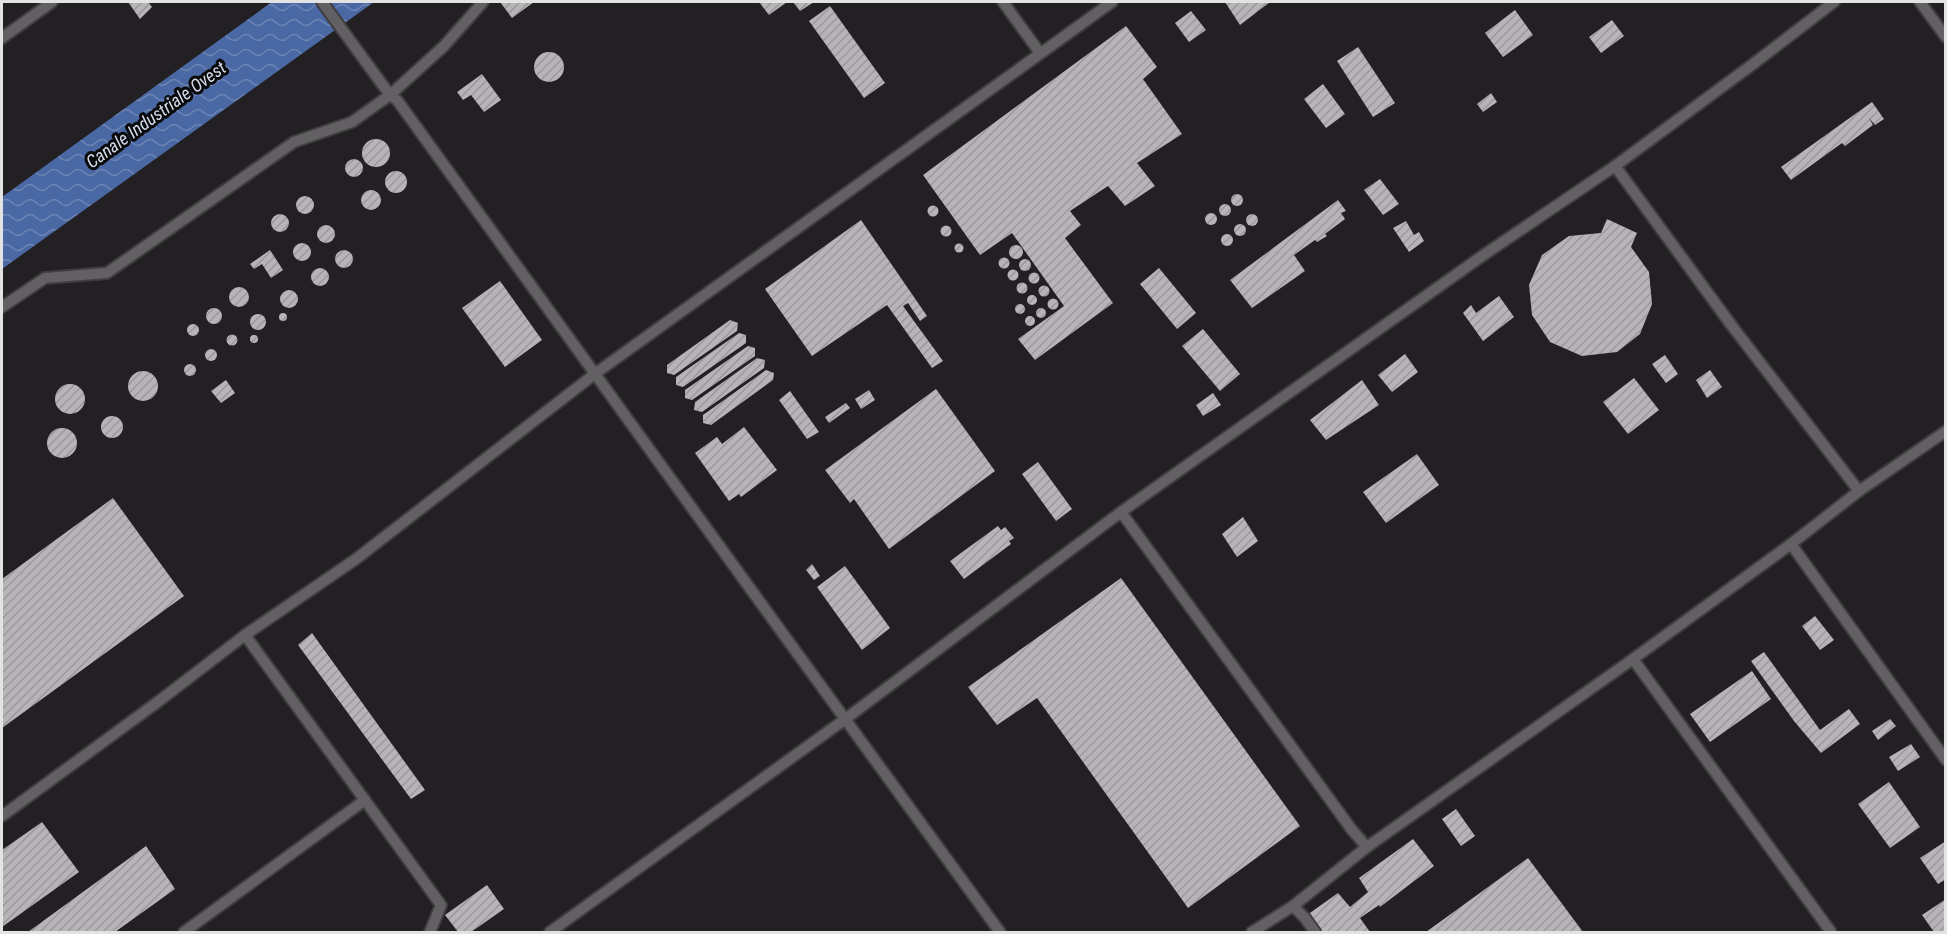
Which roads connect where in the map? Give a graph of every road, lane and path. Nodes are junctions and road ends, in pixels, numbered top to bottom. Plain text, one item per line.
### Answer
1 (52, 2) edge
2 (322, 2) edge
3 (483, 2) edge
4 (1003, 2) edge
5 (1112, 2) edge
6 (1834, 2) edge
7 (1920, 2) edge
8 (1946, 37) edge
9 (2, 38) edge
10 (1040, 53) junction
11 (390, 95) junction
12 (1615, 166) junction
13 (2, 308) edge
14 (596, 373) junction
15 (1946, 431) edge
16 (1860, 491) junction
17 (1121, 512) junction
18 (1791, 544) junction
19 (245, 635) junction
20 (1633, 659) junction
21 (844, 720) junction
22 (1946, 760) edge
23 (365, 800) junction
24 (2, 816) edge
25 (1367, 847) junction
26 (1293, 906) junction
27 (184, 933) edge
28 (430, 933) edge
29 (550, 933) edge
30 (1000, 933) edge
31 (1252, 933) edge
32 (1315, 933) edge
33 (1830, 933) edge

1 - 9 lane
2 - 11 lane
3 - 11 lane
4 - 10 lane
5 - 10 lane
6 - 12 lane
7 - 8 lane
10 - 14 lane
11 - 13 lane
11 - 14 lane
12 - 16 lane
12 - 17 lane
14 - 19 lane
14 - 21 lane
15 - 16 lane
16 - 18 lane
17 - 21 lane
17 - 25 lane
18 - 20 lane
18 - 22 lane
19 - 23 lane
19 - 24 lane
20 - 25 lane
20 - 33 lane
21 - 29 lane
21 - 30 lane
23 - 27 lane
23 - 28 lane
25 - 26 lane
26 - 31 lane
26 - 32 lane

